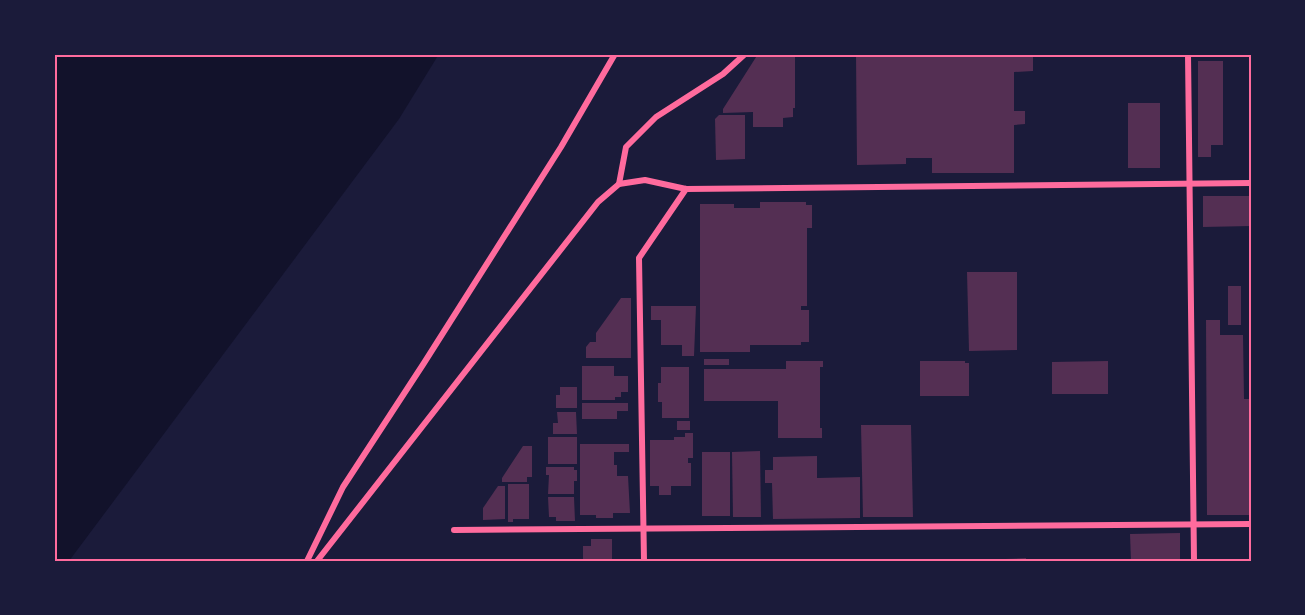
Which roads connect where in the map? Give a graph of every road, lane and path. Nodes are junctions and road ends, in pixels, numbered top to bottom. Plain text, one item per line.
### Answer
1 (615, 54) edge
2 (745, 54) edge
3 (1188, 54) edge
4 (1251, 183) edge
5 (620, 184) junction
6 (1189, 184) junction
7 (686, 189) junction
8 (1195, 524) junction
9 (1251, 524) edge
10 (644, 529) junction
11 (454, 530) dead end
12 (307, 561) edge
13 (317, 561) edge
14 (644, 561) edge
15 (1194, 561) edge

1 - 12 street
2 - 5 street
3 - 6 street
4 - 6 street
5 - 7 street
5 - 13 street
6 - 7 street
6 - 8 street
7 - 10 street
8 - 9 street
8 - 10 street
8 - 15 street
10 - 11 street
10 - 14 street

